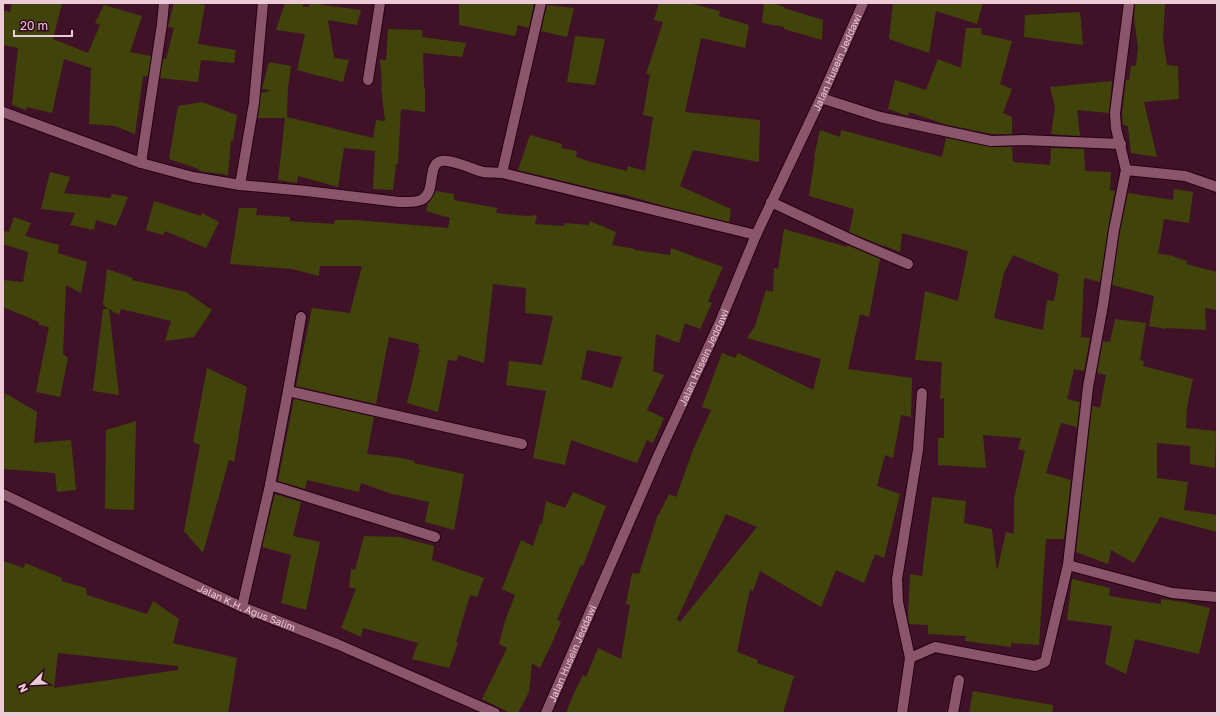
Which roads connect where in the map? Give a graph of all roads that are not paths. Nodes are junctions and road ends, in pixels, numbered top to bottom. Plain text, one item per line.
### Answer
1 (164, 3) edge
2 (263, 3) edge
3 (380, 3) edge
4 (541, 3) edge
5 (863, 3) edge
6 (1129, 3) edge
7 (368, 80) dead end
8 (821, 98) junction
9 (3, 112) edge
10 (1121, 144) junction
11 (141, 163) junction
12 (1126, 170) junction
13 (502, 173) junction
14 (240, 185) junction
15 (1217, 188) edge
16 (771, 202) junction
17 (756, 235) junction
18 (908, 264) dead end
19 (301, 317) dead end
20 (288, 391) junction
21 (922, 393) dead end
22 (522, 444) dead end
23 (270, 485) junction
24 (3, 494) edge
25 (435, 537) dead end
26 (1068, 564) junction
27 (1217, 597) edge
28 (242, 607) junction
29 (910, 658) junction
30 (958, 680) dead end
31 (495, 713) edge
32 (546, 713) edge
33 (902, 713) edge
34 (953, 713) edge

1 - 11 street
2 - 14 street
3 - 7 street
4 - 13 street
5 - 8 street, Jalan Husein Jeddawi
6 - 10 street
8 - 10 street
8 - 16 street, Jalan Husein Jeddawi
9 - 11 street
10 - 12 street
11 - 14 street
12 - 15 street
12 - 26 street
13 - 14 street
13 - 17 street
16 - 17 street, Jalan Husein Jeddawi
16 - 18 street
17 - 32 street, Jalan Husein Jeddawi
19 - 20 street
20 - 22 street
20 - 23 street
21 - 29 street
23 - 25 street
23 - 28 street
24 - 28 street, Jalan K.H. Agus Salim
26 - 27 street
26 - 29 street
28 - 31 street, Jalan K.H. Agus Salim
29 - 33 street
30 - 34 street

